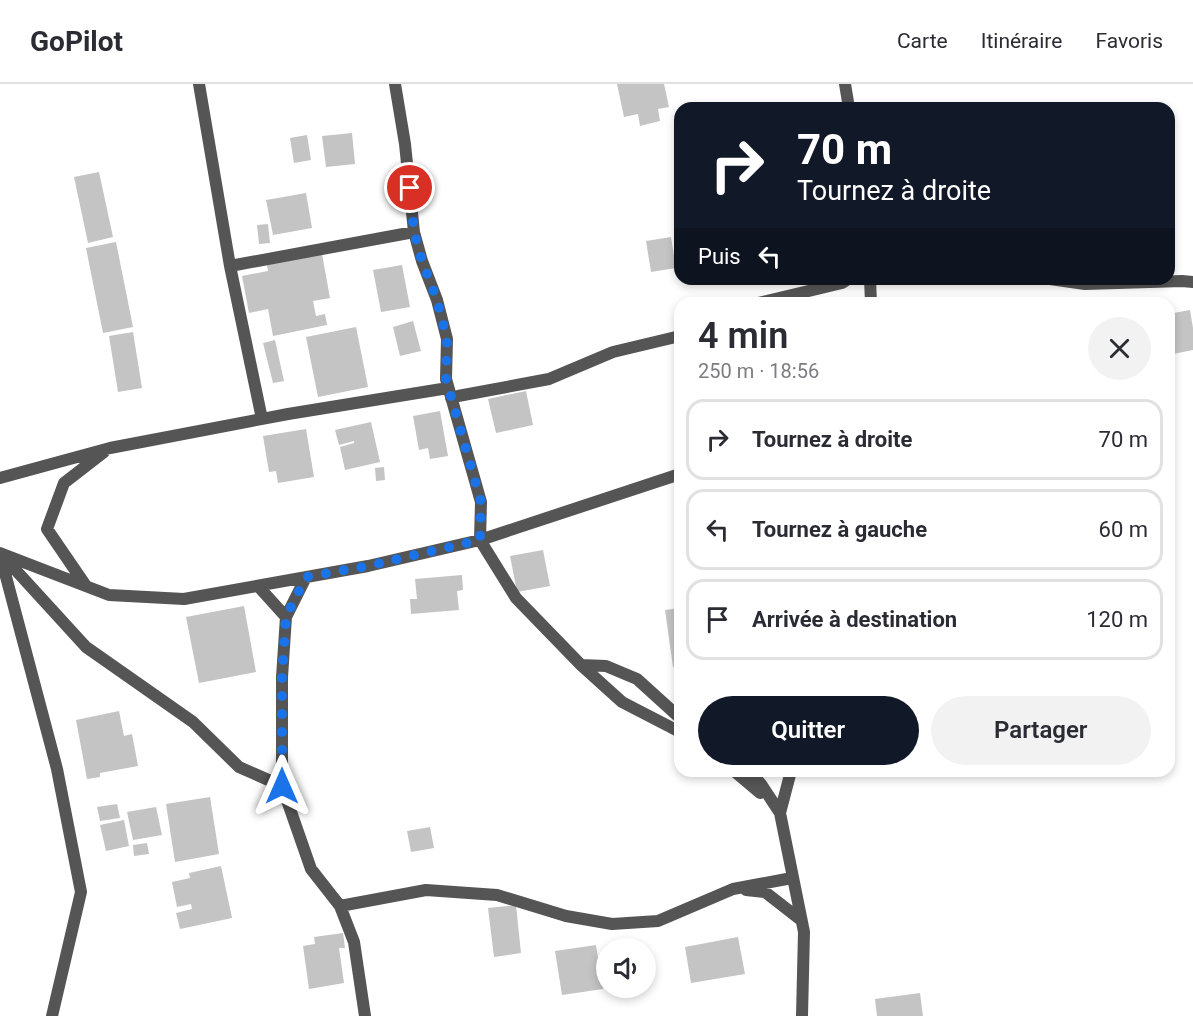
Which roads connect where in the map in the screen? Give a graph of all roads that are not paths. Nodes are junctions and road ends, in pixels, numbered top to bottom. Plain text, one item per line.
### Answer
1 (199, 84) edge
2 (395, 84) edge
3 (845, 84) edge
4 (848, 102) edge
5 (414, 232) junction
6 (230, 266) junction
7 (1175, 281) edge
8 (1193, 282) edge
9 (834, 285) edge
10 (783, 297) edge
11 (674, 337) edge
12 (450, 393) junction
13 (262, 419) junction
14 (110, 448) junction
15 (674, 476) edge
16 (0, 478) edge
17 (480, 540) junction
18 (0, 553) edge
19 (306, 577) junction
20 (87, 586) junction
21 (258, 586) junction
22 (286, 617) junction
23 (581, 665) junction
24 (674, 713) edge
25 (674, 729) edge
26 (742, 777) edge
27 (755, 777) edge
28 (789, 777) edge
29 (282, 786) junction
30 (780, 813) junction
31 (792, 878) junction
32 (733, 889) junction
33 (340, 906) junction
34 (801, 920) junction
35 (52, 1016) edge
36 (365, 1016) edge
37 (802, 1016) edge

1 - 6 street
2 - 5 street
3 - 4 street
5 - 6 street
5 - 12 street
6 - 13 street
7 - 8 street
9 - 10 street
11 - 12 street
12 - 13 street
12 - 17 street
13 - 14 street
14 - 16 street
14 - 20 street
15 - 17 street
17 - 19 street
17 - 23 street
18 - 20 street
18 - 29 street
18 - 35 street
19 - 21 street
19 - 22 street
20 - 21 street
21 - 22 street
22 - 29 street
23 - 24 street
23 - 25 street
26 - 30 street
27 - 30 street
28 - 30 street
29 - 33 street
30 - 31 street
31 - 32 street
31 - 34 street
32 - 33 street
32 - 34 street
33 - 36 street
34 - 37 street

